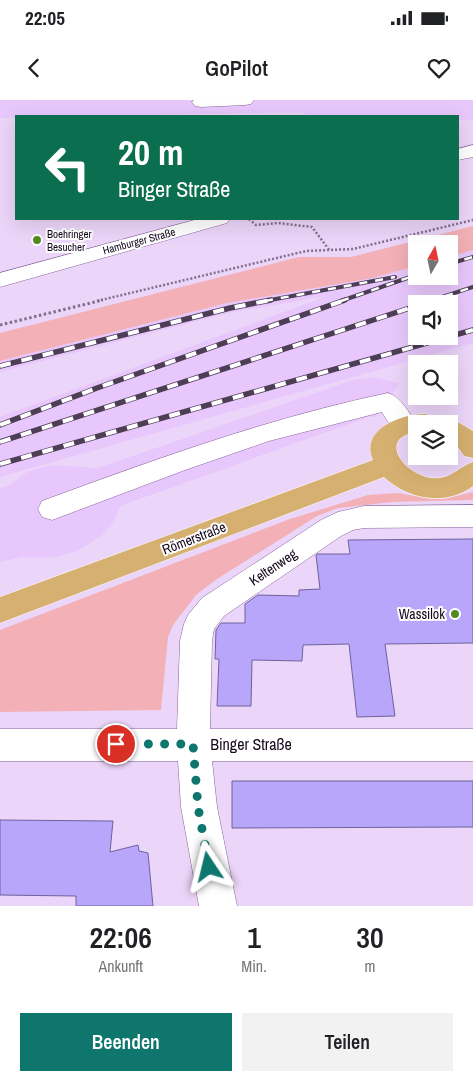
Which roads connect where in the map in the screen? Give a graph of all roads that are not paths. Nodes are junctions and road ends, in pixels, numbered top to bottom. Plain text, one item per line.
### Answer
1 (245, 100) edge
2 (201, 102) dead end
3 (473, 151) edge
4 (459, 155) edge
5 (216, 220) edge
6 (0, 280) edge
7 (408, 424) edge
8 (404, 425) junction
9 (387, 465) junction
10 (473, 472) edge
11 (52, 509) dead end
12 (473, 516) edge
13 (0, 610) edge
14 (193, 744) junction
15 (0, 745) edge
16 (473, 745) edge
17 (218, 906) edge

1 - 2 street
3 - 4 street
5 - 6 street, Hamburger Straße
7 - 8 main road
8 - 9 main road
8 - 11 street
9 - 10 main road
9 - 13 main road, Römerstraße
12 - 14 street, Keltenweg
14 - 15 street, Binger Straße
14 - 16 street, Binger Straße
14 - 17 street, Keltenweg

